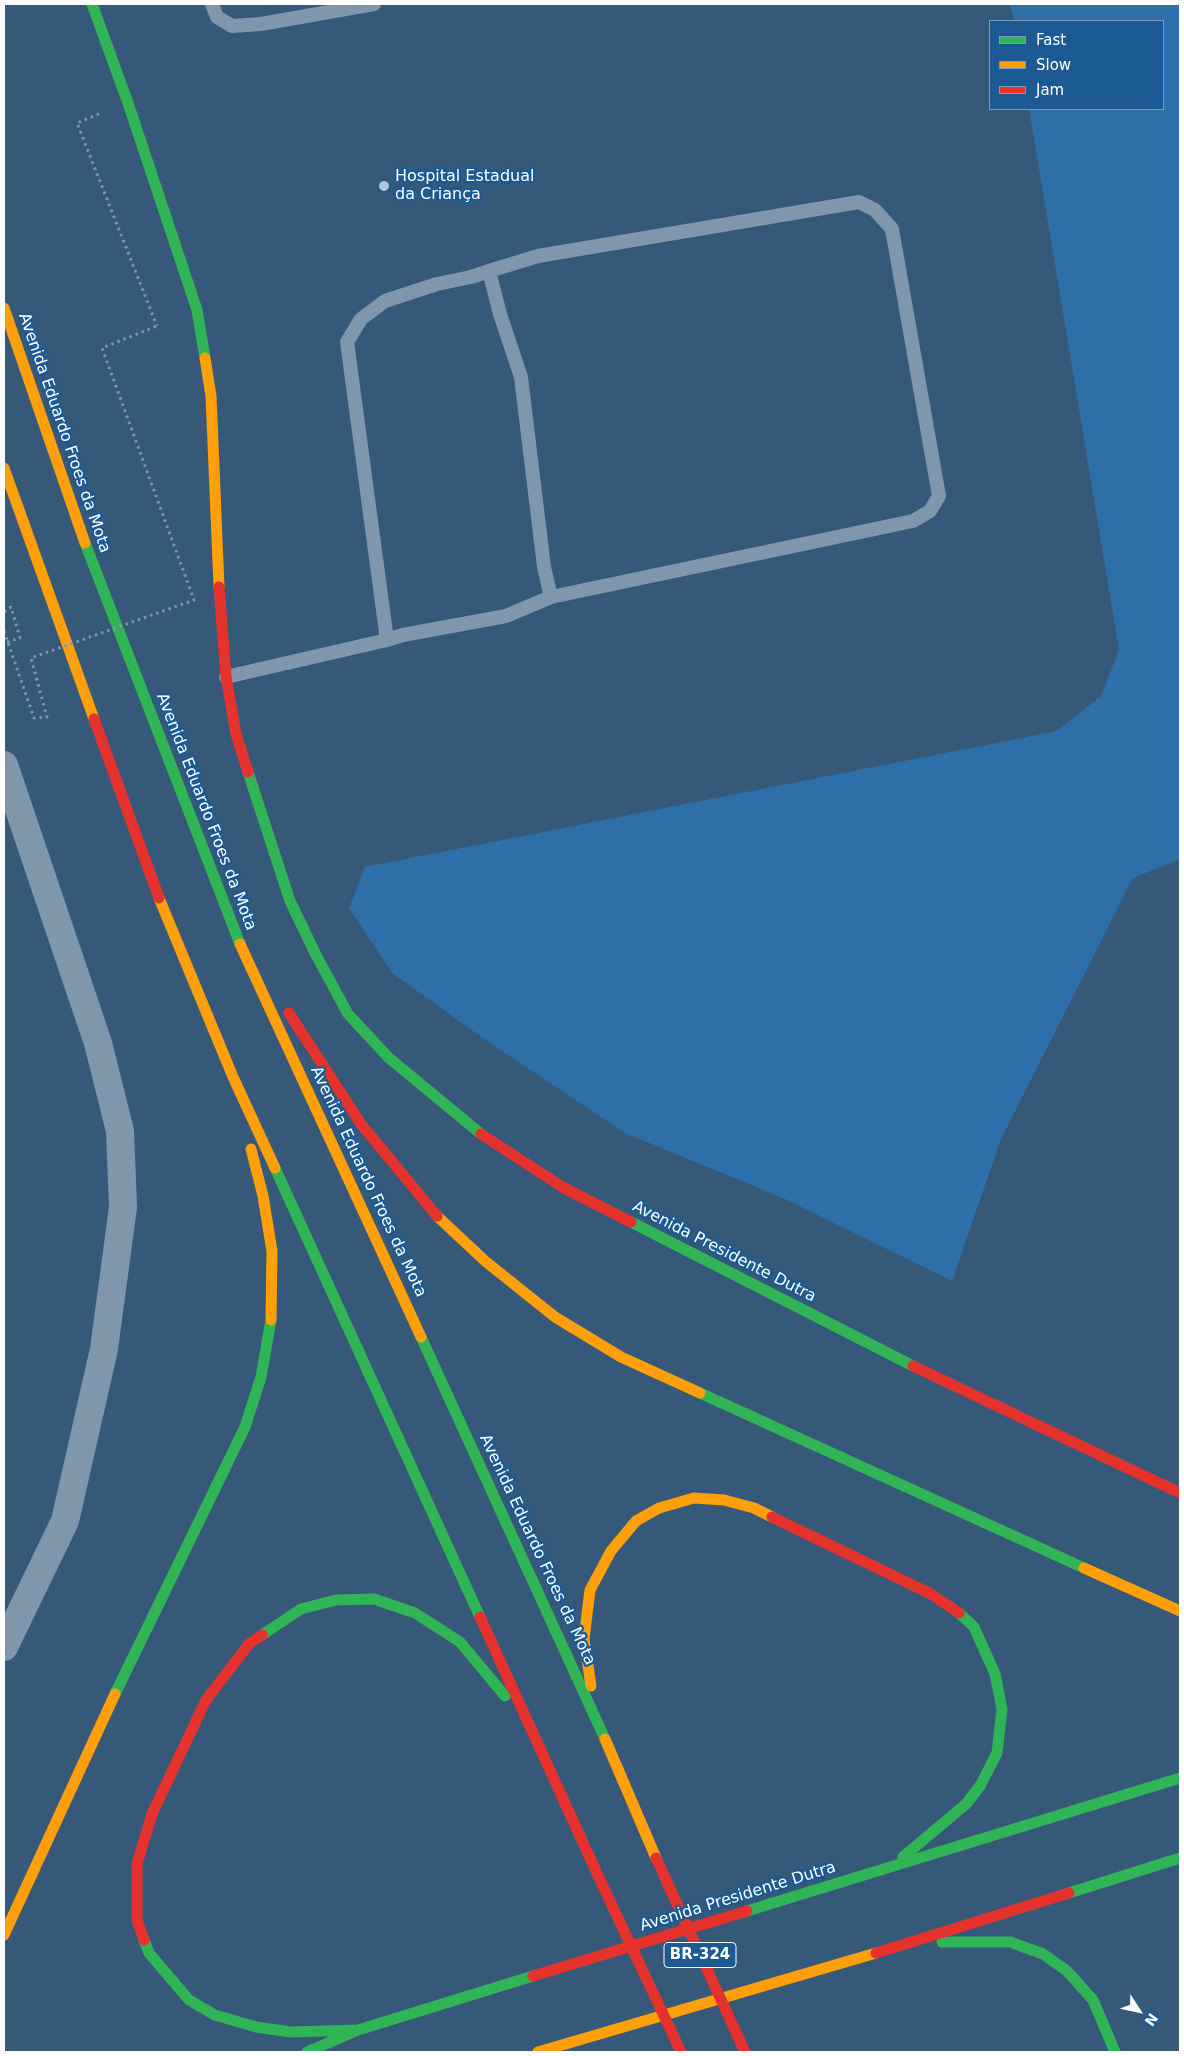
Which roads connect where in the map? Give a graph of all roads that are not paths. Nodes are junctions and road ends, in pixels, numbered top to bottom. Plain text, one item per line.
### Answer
1 (92, 4) edge
2 (212, 4) edge
3 (374, 4) edge
4 (488, 271) junction
5 (4, 308) edge
6 (4, 468) edge
7 (551, 597) junction
8 (387, 640) junction
9 (226, 677) junction
10 (4, 765) edge
11 (231, 923) junction
12 (272, 988) dead end
13 (283, 1004) dead end
14 (233, 1077) junction
15 (1180, 1493) edge
16 (1180, 1610) edge
17 (4, 1647) edge
18 (596, 1717) junction
19 (529, 1724) junction
20 (1180, 1778) edge
21 (1180, 1858) edge
22 (892, 1866) junction
23 (4, 1935) edge
24 (913, 1942) junction
25 (358, 2030) junction
26 (307, 2052) edge
27 (538, 2052) edge
28 (681, 2052) edge
29 (745, 2052) edge
30 (1115, 2052) edge

1 - 9 main road, Avenida Presidente Dutra
2 - 3 lane
4 - 7 lane
4 - 7 lane
4 - 8 lane
5 - 11 main road, Avenida Eduardo Froes da Mota
6 - 14 main road
7 - 8 lane
8 - 9 lane
9 - 15 main road, Avenida Presidente Dutra
10 - 17 street
11 - 12 main road
11 - 18 main road, Avenida Eduardo Froes da Mota
13 - 16 main road
14 - 19 main road
14 - 23 main road
18 - 22 main road
18 - 29 main road, Avenida Eduardo Froes da Mota / BR-324, bridge
19 - 25 main road
19 - 28 main road, BR-324, bridge
20 - 22 main road, Avenida Presidente Dutra
21 - 24 main road
22 - 25 main road, Avenida Presidente Dutra
24 - 27 main road
24 - 30 main road
25 - 26 main road, Avenida Presidente Dutra

